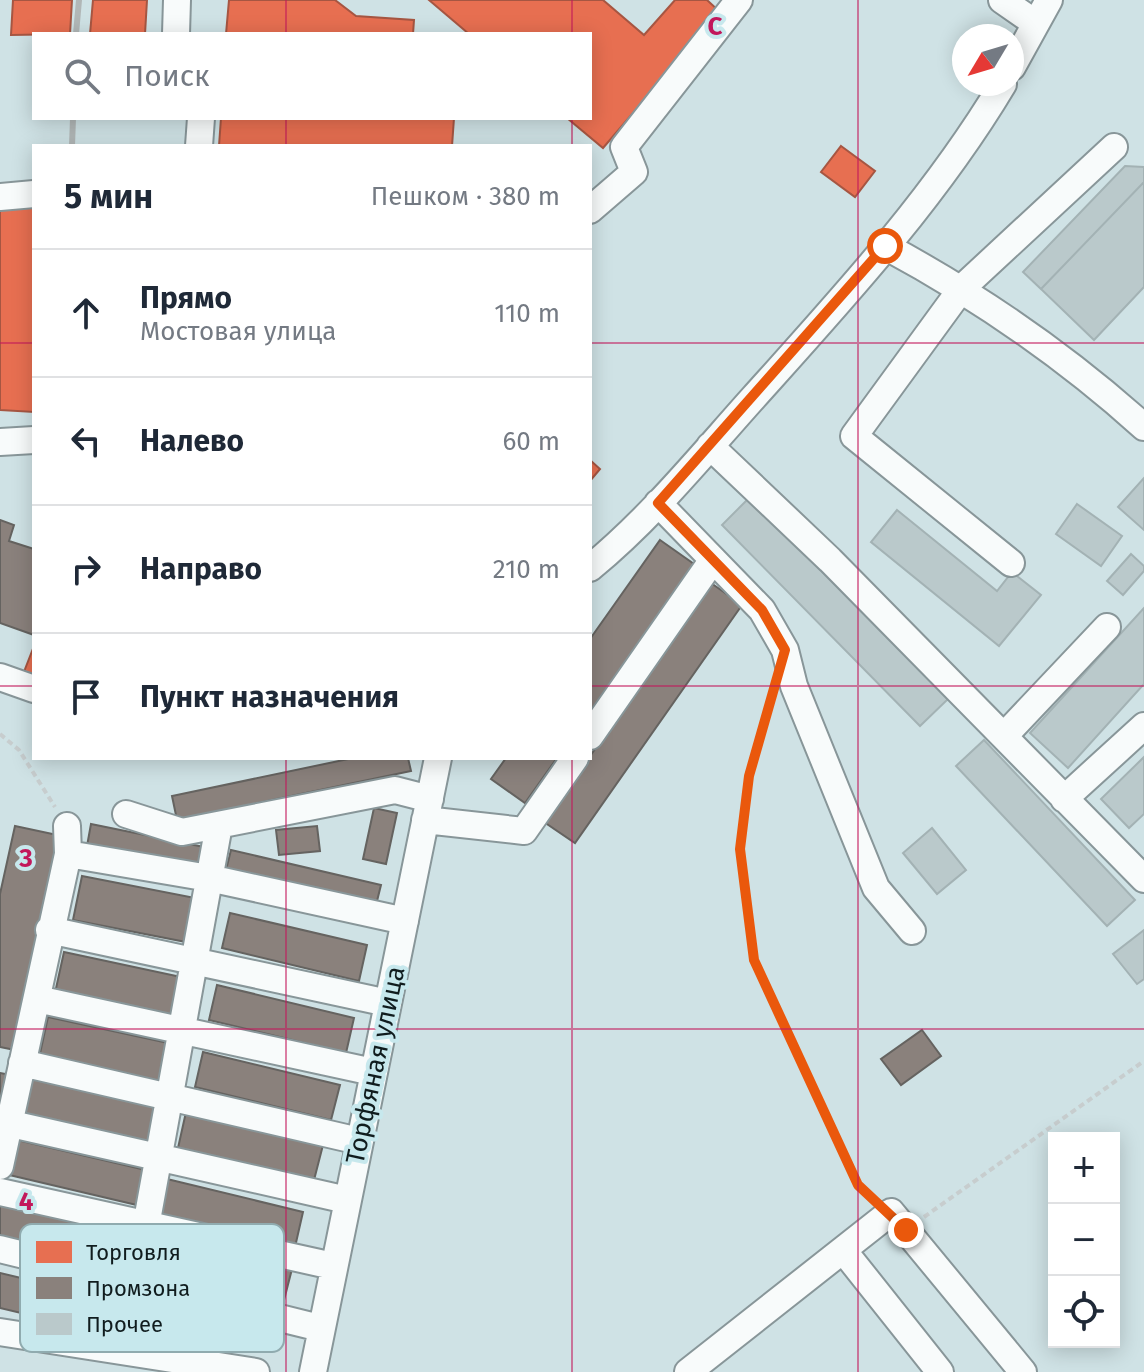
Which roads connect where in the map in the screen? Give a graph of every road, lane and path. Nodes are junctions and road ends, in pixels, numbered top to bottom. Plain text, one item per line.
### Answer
1 (177, 0) edge
2 (739, 0) edge
3 (1002, 0) edge
4 (1042, 11) edge
5 (176, 32) edge
6 (1024, 45) edge
7 (995, 96) edge
8 (201, 120) edge
9 (199, 144) edge
10 (1114, 147) dead end
11 (32, 194) edge
12 (0, 197) edge
13 (592, 208) edge
14 (885, 246) junction
15 (962, 288) junction
16 (1144, 427) edge
17 (32, 440) edge
18 (0, 442) edge
19 (710, 446) junction
20 (658, 503) junction
21 (712, 561) junction
22 (1011, 563) dead end
23 (592, 566) edge
24 (1107, 627) dead end
25 (0, 677) edge
26 (32, 688) edge
27 (773, 692) dead end
28 (1144, 726) edge
29 (592, 733) edge
30 (0, 734) edge
31 (1004, 736) junction
32 (438, 760) edge
33 (574, 760) edge
34 (1064, 799) junction
35 (428, 809) junction
36 (126, 814) dead end
37 (219, 825) junction
38 (67, 826) joint
39 (68, 854) junction
40 (209, 878) junction
41 (1144, 879) edge
42 (405, 921) junction
43 (49, 930) junction
44 (912, 931) dead end
45 (194, 962) junction
46 (37, 999) junction
47 (388, 1003) junction
48 (182, 1030) junction
49 (1144, 1061) edge
50 (22, 1063) junction
51 (373, 1072) junction
52 (169, 1098) junction
53 (7, 1123) junction
54 (359, 1141) junction
55 (159, 1158) junction
56 (0, 1166) edge
57 (0, 1192) edge
58 (347, 1200) junction
59 (899, 1221) junction
60 (146, 1224) joint
61 (0, 1249) edge
62 (843, 1250) junction
63 (20, 1254) edge
64 (284, 1255) edge
65 (333, 1266) junction
66 (284, 1319) edge
67 (320, 1328) junction
68 (0, 1332) edge
69 (20, 1335) edge
70 (128, 1352) edge
71 (694, 1370) edge
72 (256, 1372) edge
73 (313, 1372) edge
74 (940, 1372) edge
75 (1023, 1372) edge

1 - 5 street
2 - 13 street
3 - 4 street
4 - 6 street
7 - 14 street
8 - 9 street
10 - 15 street
11 - 12 street
14 - 15 street
14 - 19 street
15 - 16 street
15 - 22 street
17 - 18 street
19 - 20 street
19 - 31 street
20 - 21 street
20 - 23 street
21 - 29 street
21 - 44 street
24 - 31 street
25 - 26 street
27 - 59 path
28 - 34 street
30 - 38 path
31 - 34 street
32 - 35 street, Торфяная улица
33 - 35 street
34 - 41 street
35 - 37 street
35 - 42 street, Торфяная улица
36 - 37 street
37 - 40 street
38 - 39 street
39 - 40 street
39 - 43 street
40 - 42 street
40 - 45 street
42 - 47 street, Торфяная улица
43 - 45 street
43 - 46 street
45 - 47 street
45 - 48 street
46 - 48 street
46 - 50 street
47 - 51 street, Торфяная улица
48 - 51 street
48 - 52 street
49 - 59 path
50 - 52 street
50 - 53 street
51 - 54 street, Торфяная улица
52 - 54 street
52 - 55 street
53 - 55 street
53 - 56 street
54 - 58 street, Торфяная улица
55 - 58 street
55 - 60 street
57 - 60 street
58 - 65 street, Торфяная улица
59 - 62 street
59 - 75 street
61 - 63 street
62 - 71 street
62 - 74 street
64 - 65 street
65 - 67 street, Торфяная улица
66 - 67 street
67 - 73 street, Торфяная улица
68 - 69 street
70 - 72 street

